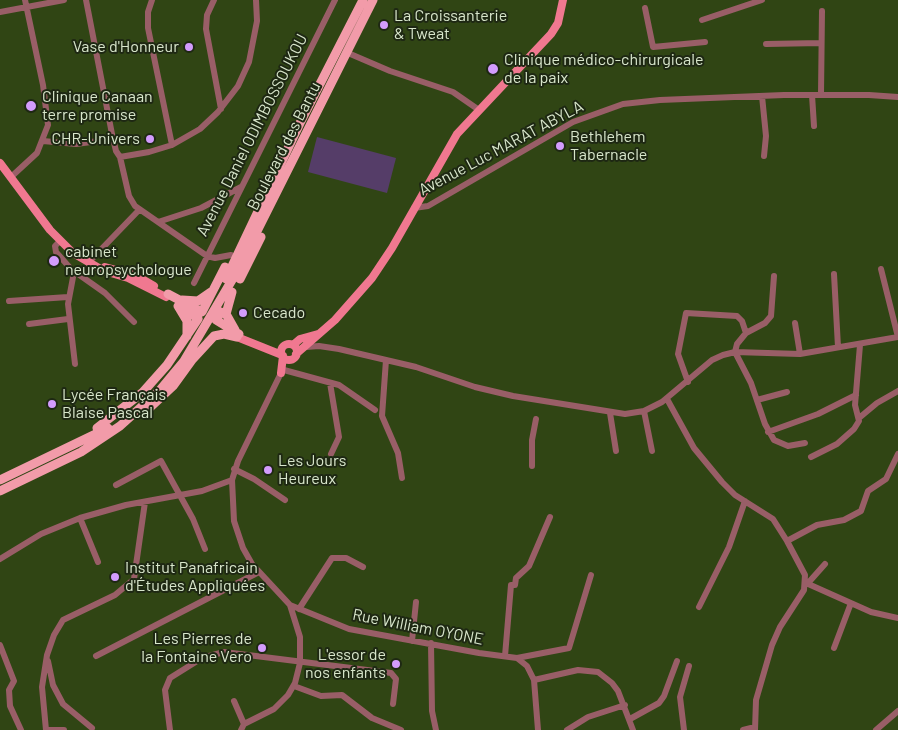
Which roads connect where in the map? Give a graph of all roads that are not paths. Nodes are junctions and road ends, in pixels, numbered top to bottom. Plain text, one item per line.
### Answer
1 (64, 0) edge
2 (86, 0) edge
3 (152, 0) edge
4 (214, 0) edge
5 (256, 0) edge
6 (335, 0) edge
7 (363, 0) edge
8 (373, 0) edge
9 (563, 0) edge
10 (762, 0) edge
11 (26, 4) edge
12 (645, 8) dead end
13 (822, 11) dead end
14 (0, 12) edge
15 (702, 20) dead end
16 (704, 42) dead end
17 (821, 43) junction
18 (766, 44) dead end
19 (348, 53) junction
20 (822, 94) junction
21 (812, 95) junction
22 (762, 96) junction
23 (898, 97) edge
24 (221, 109) junction
25 (479, 110) junction
26 (300, 123) junction
27 (814, 126) dead end
28 (310, 127) junction
29 (113, 139) junction
30 (43, 141) junction
31 (172, 145) junction
32 (764, 156) dead end
33 (120, 157) junction
34 (0, 163) edge
35 (11, 178) junction
36 (241, 188) junction
37 (414, 208) junction
38 (140, 210) junction
39 (158, 222) junction
40 (60, 240) junction
41 (231, 254) junction
42 (207, 256) junction
43 (88, 263) junction
44 (881, 268) dead end
45 (74, 272) junction
46 (834, 274) dead end
47 (774, 276) dead end
48 (194, 283) dead end
49 (216, 286) junction
50 (232, 292) junction
51 (167, 296) junction
52 (68, 297) junction
53 (10, 301) dead end
54 (217, 303) junction
55 (200, 315) junction
56 (68, 319) junction
57 (134, 322) dead end
58 (214, 323) junction
59 (795, 323) dead end
60 (30, 324) dead end
61 (746, 333) junction
62 (318, 334) junction
63 (238, 335) junction
64 (194, 336) junction
65 (898, 337) edge
66 (860, 345) junction
67 (306, 347) junction
68 (838, 347) junction
69 (735, 352) junction
70 (287, 354) junction
71 (800, 354) junction
72 (386, 360) junction
73 (191, 362) junction
74 (75, 364) dead end
75 (283, 371) junction
76 (688, 382) junction
77 (330, 383) junction
78 (898, 391) edge
79 (787, 392) dead end
80 (856, 395) junction
81 (667, 399) junction
82 (757, 400) junction
83 (375, 410) dead end
84 (644, 411) junction
85 (610, 413) junction
86 (859, 418) junction
87 (536, 419) dead end
88 (768, 432) junction
89 (805, 443) dead end
90 (81, 452) junction
91 (616, 452) dead end
92 (652, 452) dead end
93 (331, 454) dead end
94 (898, 454) edge
95 (811, 457) dead end
96 (532, 466) dead end
97 (234, 470) junction
98 (402, 478) dead end
99 (0, 480) edge
100 (232, 480) junction
101 (116, 485) dead end
102 (0, 491) edge
103 (180, 495) junction
104 (285, 500) dead end
105 (745, 501) junction
106 (145, 502) junction
107 (550, 517) dead end
108 (80, 518) junction
109 (787, 541) junction
110 (205, 549) dead end
111 (0, 559) edge
112 (98, 562) dead end
113 (825, 564) dead end
114 (363, 566) dead end
115 (258, 572) junction
116 (591, 575) dead end
117 (807, 583) junction
118 (416, 602) dead end
119 (850, 603) junction
120 (290, 605) junction
121 (699, 607) dead end
122 (299, 609) junction
123 (898, 618) edge
124 (412, 641) junction
125 (431, 643) junction
126 (0, 645) edge
127 (834, 648) dead end
128 (47, 655) junction
129 (96, 656) dead end
130 (505, 656) junction
131 (517, 658) junction
132 (677, 661) dead end
133 (300, 663) junction
134 (689, 666) dead end
135 (671, 676) junction
136 (534, 680) junction
137 (684, 681) junction
138 (294, 686) junction
139 (234, 701) dead end
140 (393, 704) dead end
141 (625, 705) junction
142 (898, 711) edge
143 (630, 719) junction
144 (243, 727) edge
145 (92, 728) dead end
146 (755, 729) edge
147 (21, 730) edge
148 (46, 730) edge
149 (64, 730) edge
150 (170, 730) edge
151 (401, 730) edge
152 (436, 730) edge
153 (538, 730) edge
154 (567, 730) edge
155 (633, 730) edge
156 (684, 730) edge
157 (743, 730) edge
158 (876, 730) edge

1 - 11 street
2 - 29 street
3 - 31 street
4 - 24 street
5 - 24 street
6 - 36 street, Avenue Daniel ODIMBOSSOUKOU
7 - 26 highway, Boulevard des Bantu
8 - 19 highway, Boulevard des Bantu
9 - 25 main road
10 - 15 street
11 - 14 street
11 - 30 street
12 - 16 street
13 - 17 street
17 - 18 street
17 - 20 street
19 - 25 street
19 - 28 highway, Boulevard des Bantu
20 - 21 street, Avenue Luc MARAT ABYLA
20 - 23 street, Avenue Luc MARAT ABYLA
21 - 22 street, Avenue Luc MARAT ABYLA
21 - 27 street
22 - 32 street
22 - 37 street, Avenue Luc MARAT ABYLA
24 - 31 street
25 - 37 main road
26 - 41 highway
26 - 54 highway, Boulevard des Bantu
28 - 50 highway
28 - 54 highway, Boulevard des Bantu
29 - 30 street
29 - 33 street
30 - 35 street
31 - 33 street
33 - 38 street
34 - 35 main road
35 - 40 main road
36 - 39 street
36 - 42 street, Avenue Daniel ODIMBOSSOUKOU
37 - 62 main road
38 - 39 street
38 - 43 street
39 - 42 street
40 - 43 main road
40 - 45 street
41 - 42 street
41 - 49 highway
42 - 48 street, Avenue Daniel ODIMBOSSOUKOU
43 - 51 main road
44 - 65 street
45 - 52 street
45 - 57 street
46 - 68 street
47 - 61 street
49 - 51 highway
49 - 55 highway
50 - 58 highway
50 - 63 highway
51 - 55 highway
51 - 64 highway
52 - 53 street
52 - 56 street
54 - 64 highway
55 - 58 highway
55 - 58 highway
55 - 64 highway
56 - 60 street
56 - 74 street
58 - 63 highway
58 - 73 highway
59 - 71 street
61 - 69 street
61 - 76 street
62 - 67 main road
62 - 70 main road
63 - 70 main road
63 - 73 highway
64 - 90 highway
64 - 99 highway
65 - 66 street
66 - 68 street
66 - 80 street
67 - 70 main road
67 - 72 street
68 - 71 street
69 - 71 street
69 - 76 street
69 - 82 street
70 - 75 main road
72 - 85 street
72 - 98 street
73 - 90 highway
75 - 77 street
75 - 97 street, Rue William OYONE
76 - 81 street
77 - 83 street
77 - 93 street
78 - 86 street
79 - 82 street
80 - 86 street
80 - 88 street
81 - 84 street
81 - 105 street
82 - 88 street
84 - 85 street
84 - 92 street
85 - 91 street
86 - 95 street
87 - 96 street
88 - 89 street
90 - 102 highway
94 - 109 street
97 - 100 street, Rue William OYONE
97 - 104 street
100 - 103 street
100 - 115 street, Rue William OYONE
101 - 103 street
103 - 106 street
103 - 110 street
105 - 109 street
105 - 121 street
106 - 108 street
106 - 128 street
107 - 130 street
108 - 111 street
108 - 112 street
109 - 117 street
113 - 117 street
114 - 122 street
115 - 120 street, Rue William OYONE
115 - 129 street
116 - 131 street
117 - 119 street
117 - 146 street
118 - 124 street
119 - 123 street
119 - 127 street
120 - 122 street, Rue William OYONE
120 - 133 street
122 - 124 street, Rue William OYONE
124 - 125 street, Rue William OYONE
125 - 130 street, Rue William OYONE
125 - 152 street
126 - 147 street
128 - 145 street
128 - 148 street
130 - 131 street, Rue William OYONE
131 - 136 street
132 - 135 street
133 - 138 street
133 - 140 street
133 - 150 street
134 - 137 street
135 - 137 street
135 - 143 street
136 - 141 street
136 - 153 street
137 - 156 street
138 - 144 street
138 - 151 street
139 - 144 street
141 - 143 street
141 - 154 street
142 - 158 street
143 - 155 street
146 - 157 street
148 - 149 street

